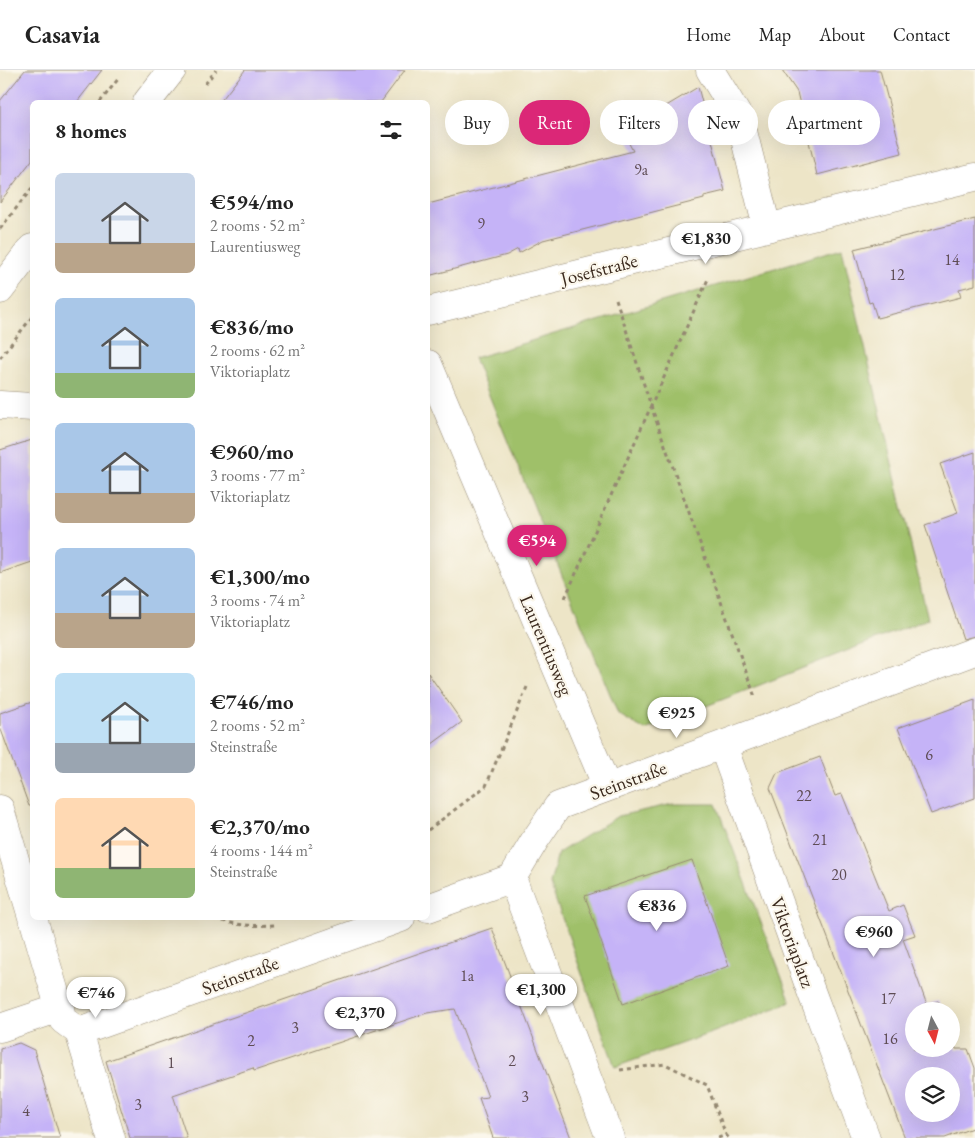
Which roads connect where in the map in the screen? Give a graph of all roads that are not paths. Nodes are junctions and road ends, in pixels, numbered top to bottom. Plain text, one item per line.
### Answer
1 (172, 70) edge
2 (710, 70) edge
3 (149, 100) edge
4 (975, 177) edge
5 (767, 228) junction
6 (30, 251) edge
7 (0, 290) edge
8 (430, 311) edge
9 (430, 369) edge
10 (0, 405) edge
11 (30, 407) edge
12 (975, 651) edge
13 (723, 746) junction
14 (607, 787) junction
15 (0, 809) edge
16 (512, 878) junction
17 (30, 907) edge
18 (430, 907) edge
19 (34, 920) edge
20 (396, 920) edge
21 (60, 1008) junction
22 (0, 1028) edge
23 (79, 1032) junction
24 (111, 1138) edge
25 (610, 1138) edge
26 (866, 1138) edge

1 - 3 street
2 - 5 street
4 - 5 street, Josefstraße
5 - 8 street, Josefstraße
6 - 7 street
9 - 14 street, Laurentiusweg
10 - 11 street
12 - 13 street, Steinstraße
13 - 14 street, Steinstraße
13 - 26 street, Viktoriaplatz
14 - 16 street, Steinstraße
15 - 17 street
16 - 18 street
16 - 25 street
19 - 21 street
20 - 23 street, Steinstraße
21 - 22 street
21 - 23 street
23 - 24 street

